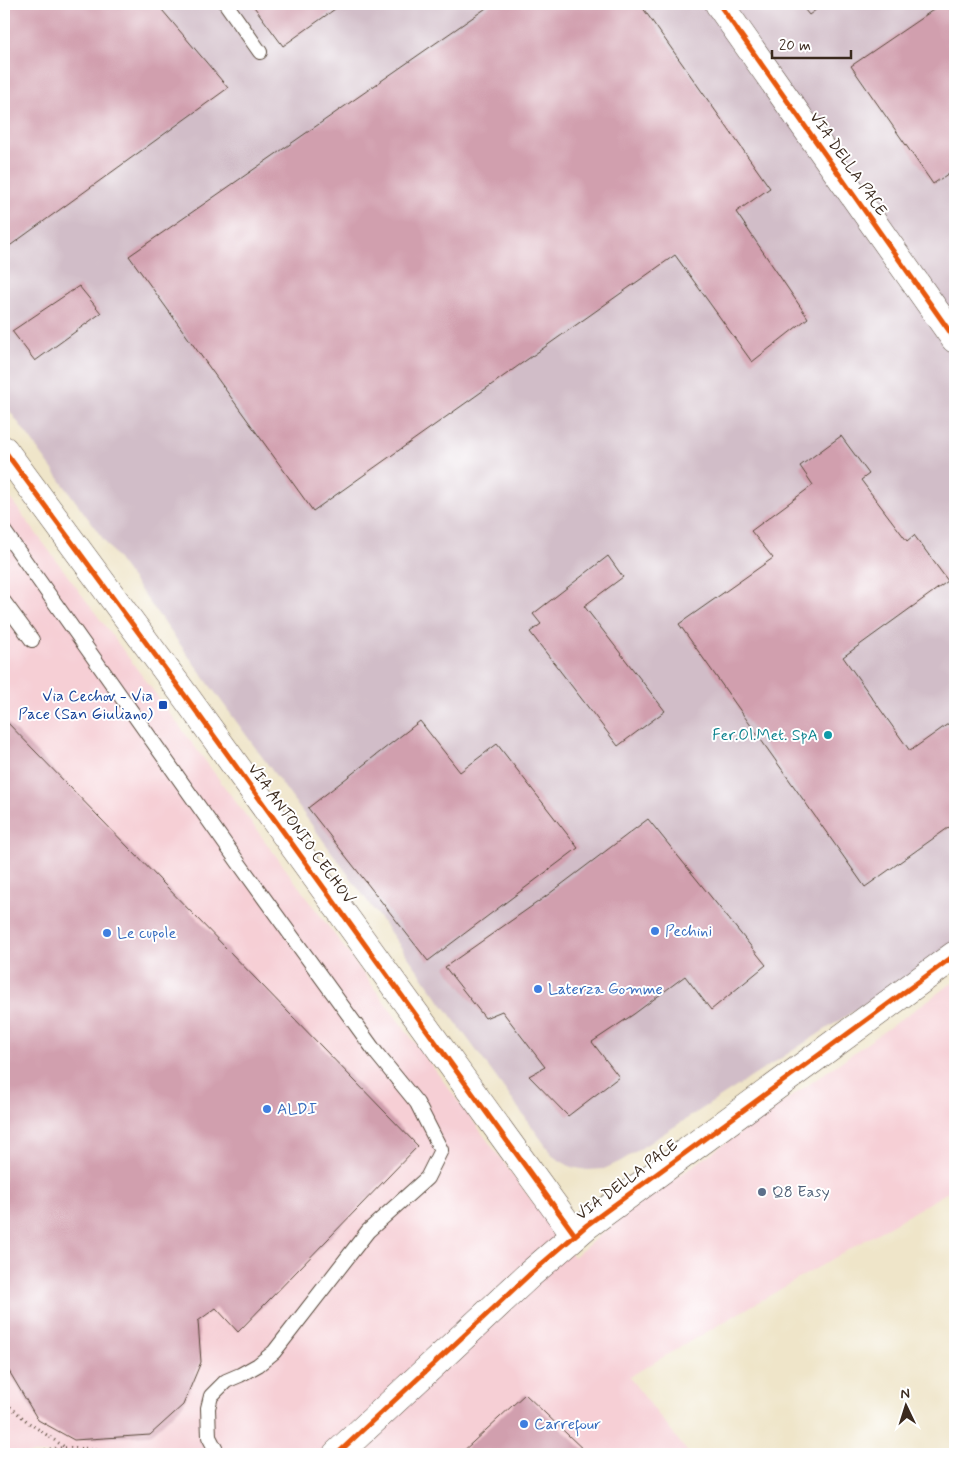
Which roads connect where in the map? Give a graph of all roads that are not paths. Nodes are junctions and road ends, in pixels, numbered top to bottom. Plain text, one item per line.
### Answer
1 (226, 4) edge
2 (719, 4) edge
3 (260, 52) dead end
4 (955, 339) edge
5 (4, 450) edge
6 (4, 531) edge
7 (4, 602) edge
8 (32, 640) dead end
9 (955, 956) edge
10 (575, 1235) junction
11 (218, 1454) edge
12 (337, 1454) edge

1 - 3 lane
2 - 4 street, VIA DELLA PACE
5 - 10 street, VIA ANTONIO CECHOV
6 - 11 lane
7 - 8 lane
9 - 10 street, VIA DELLA PACE
10 - 12 street, VIA DELLA PACE

